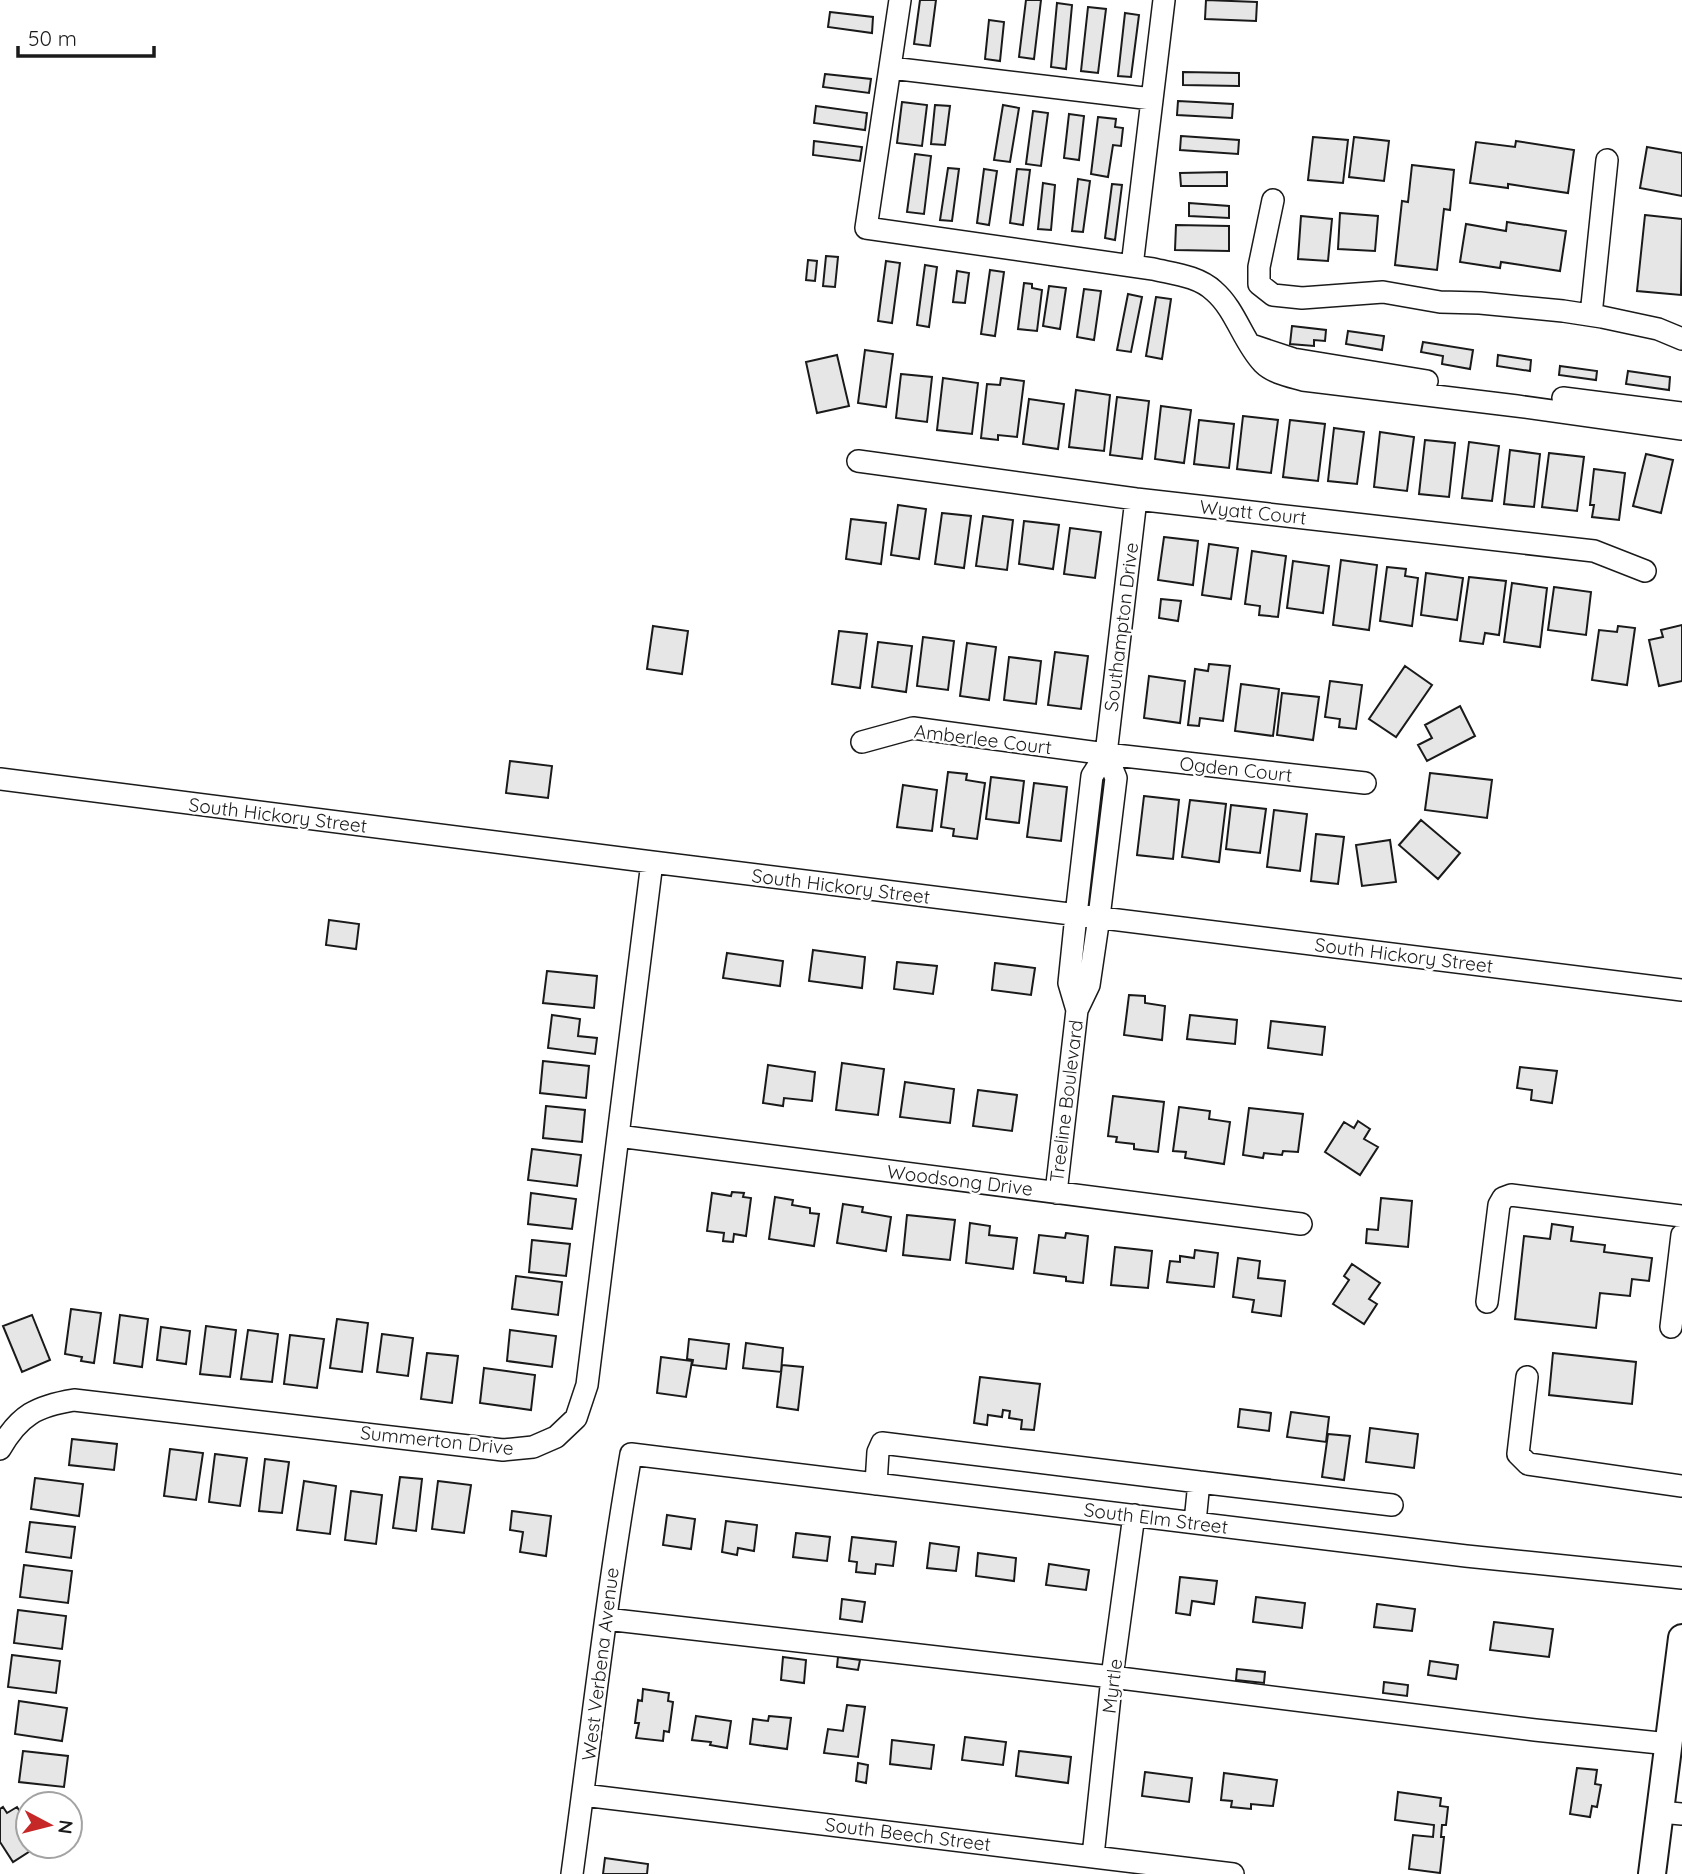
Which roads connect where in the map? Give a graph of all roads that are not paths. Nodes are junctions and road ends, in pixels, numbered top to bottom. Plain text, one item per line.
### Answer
1 (900, 0) edge
2 (1164, 0) edge
3 (891, 68) junction
4 (1152, 99) junction
5 (1607, 160) dead end
6 (1273, 200) dead end
7 (1132, 266) junction
8 (1591, 315) junction
9 (1682, 339) edge
10 (1251, 345) junction
11 (1682, 413) edge
12 (1682, 429) edge
13 (858, 461) dead end
14 (1136, 499) junction
15 (1645, 571) dead end
16 (862, 741) dead end
17 (1106, 754) junction
18 (0, 779) edge
19 (1365, 783) dead end
20 (652, 862) junction
21 (1076, 915) junction
22 (1099, 917) junction
23 (1682, 990) edge
24 (1077, 1010) junction
25 (618, 1136) junction
26 (1055, 1192) junction
27 (1682, 1216) edge
28 (1301, 1224) dead end
29 (1682, 1235) edge
30 (1487, 1302) dead end
31 (1671, 1327) dead end
32 (1527, 1377) dead end
33 (0, 1449) edge
34 (631, 1454) joint
35 (1199, 1482) junction
36 (876, 1484) junction
37 (1682, 1486) edge
38 (1392, 1505) dead end
39 (1134, 1515) junction
40 (1195, 1522) junction
41 (1682, 1578) edge
42 (606, 1619) junction
43 (1682, 1638) edge
44 (1112, 1677) junction
45 (1669, 1744) junction
46 (583, 1795) junction
47 (1671, 1813) edge
48 (1093, 1856) junction
49 (572, 1874) edge
50 (1233, 1874) edge
51 (1652, 1874) edge

1 - 3 street
2 - 4 street
3 - 4 street
3 - 7 street
4 - 7 street
5 - 8 street
6 - 8 street
7 - 10 street
8 - 9 street
10 - 11 street
10 - 12 street
13 - 14 street, Wyatt Court
14 - 15 street, Wyatt Court
14 - 17 street, Southampton Drive
16 - 17 street, Amberlee Court
17 - 19 street, Ogden Court
17 - 21 street, Southampton Drive
17 - 22 street, Southampton Drive
18 - 20 street, South Hickory Street
20 - 21 street, South Hickory Street
20 - 25 street, Summerton Drive
21 - 22 street, South Hickory Street
21 - 24 street, Treeline Boulevard
22 - 23 street, South Hickory Street
22 - 24 street, Treeline Boulevard
24 - 26 street, Treeline Boulevard
25 - 26 street, Woodsong Drive
25 - 33 street, Summerton Drive
26 - 28 street, Woodsong Drive
27 - 30 street
29 - 31 street
32 - 37 street
34 - 36 street, South Elm Street
34 - 42 street, West Verbena Avenue
35 - 36 street
35 - 38 street
35 - 40 street
36 - 39 street, South Elm Street
39 - 40 street, South Elm Street
39 - 44 street, Myrtle
40 - 41 street, South Elm Street
42 - 44 street
42 - 46 street, West Verbena Avenue
43 - 45 main road
44 - 45 street
44 - 48 street, Myrtle
45 - 47 main road
46 - 48 street, South Beech Street
46 - 49 street, West Verbena Avenue
47 - 51 main road
48 - 50 street, South Beech Street

